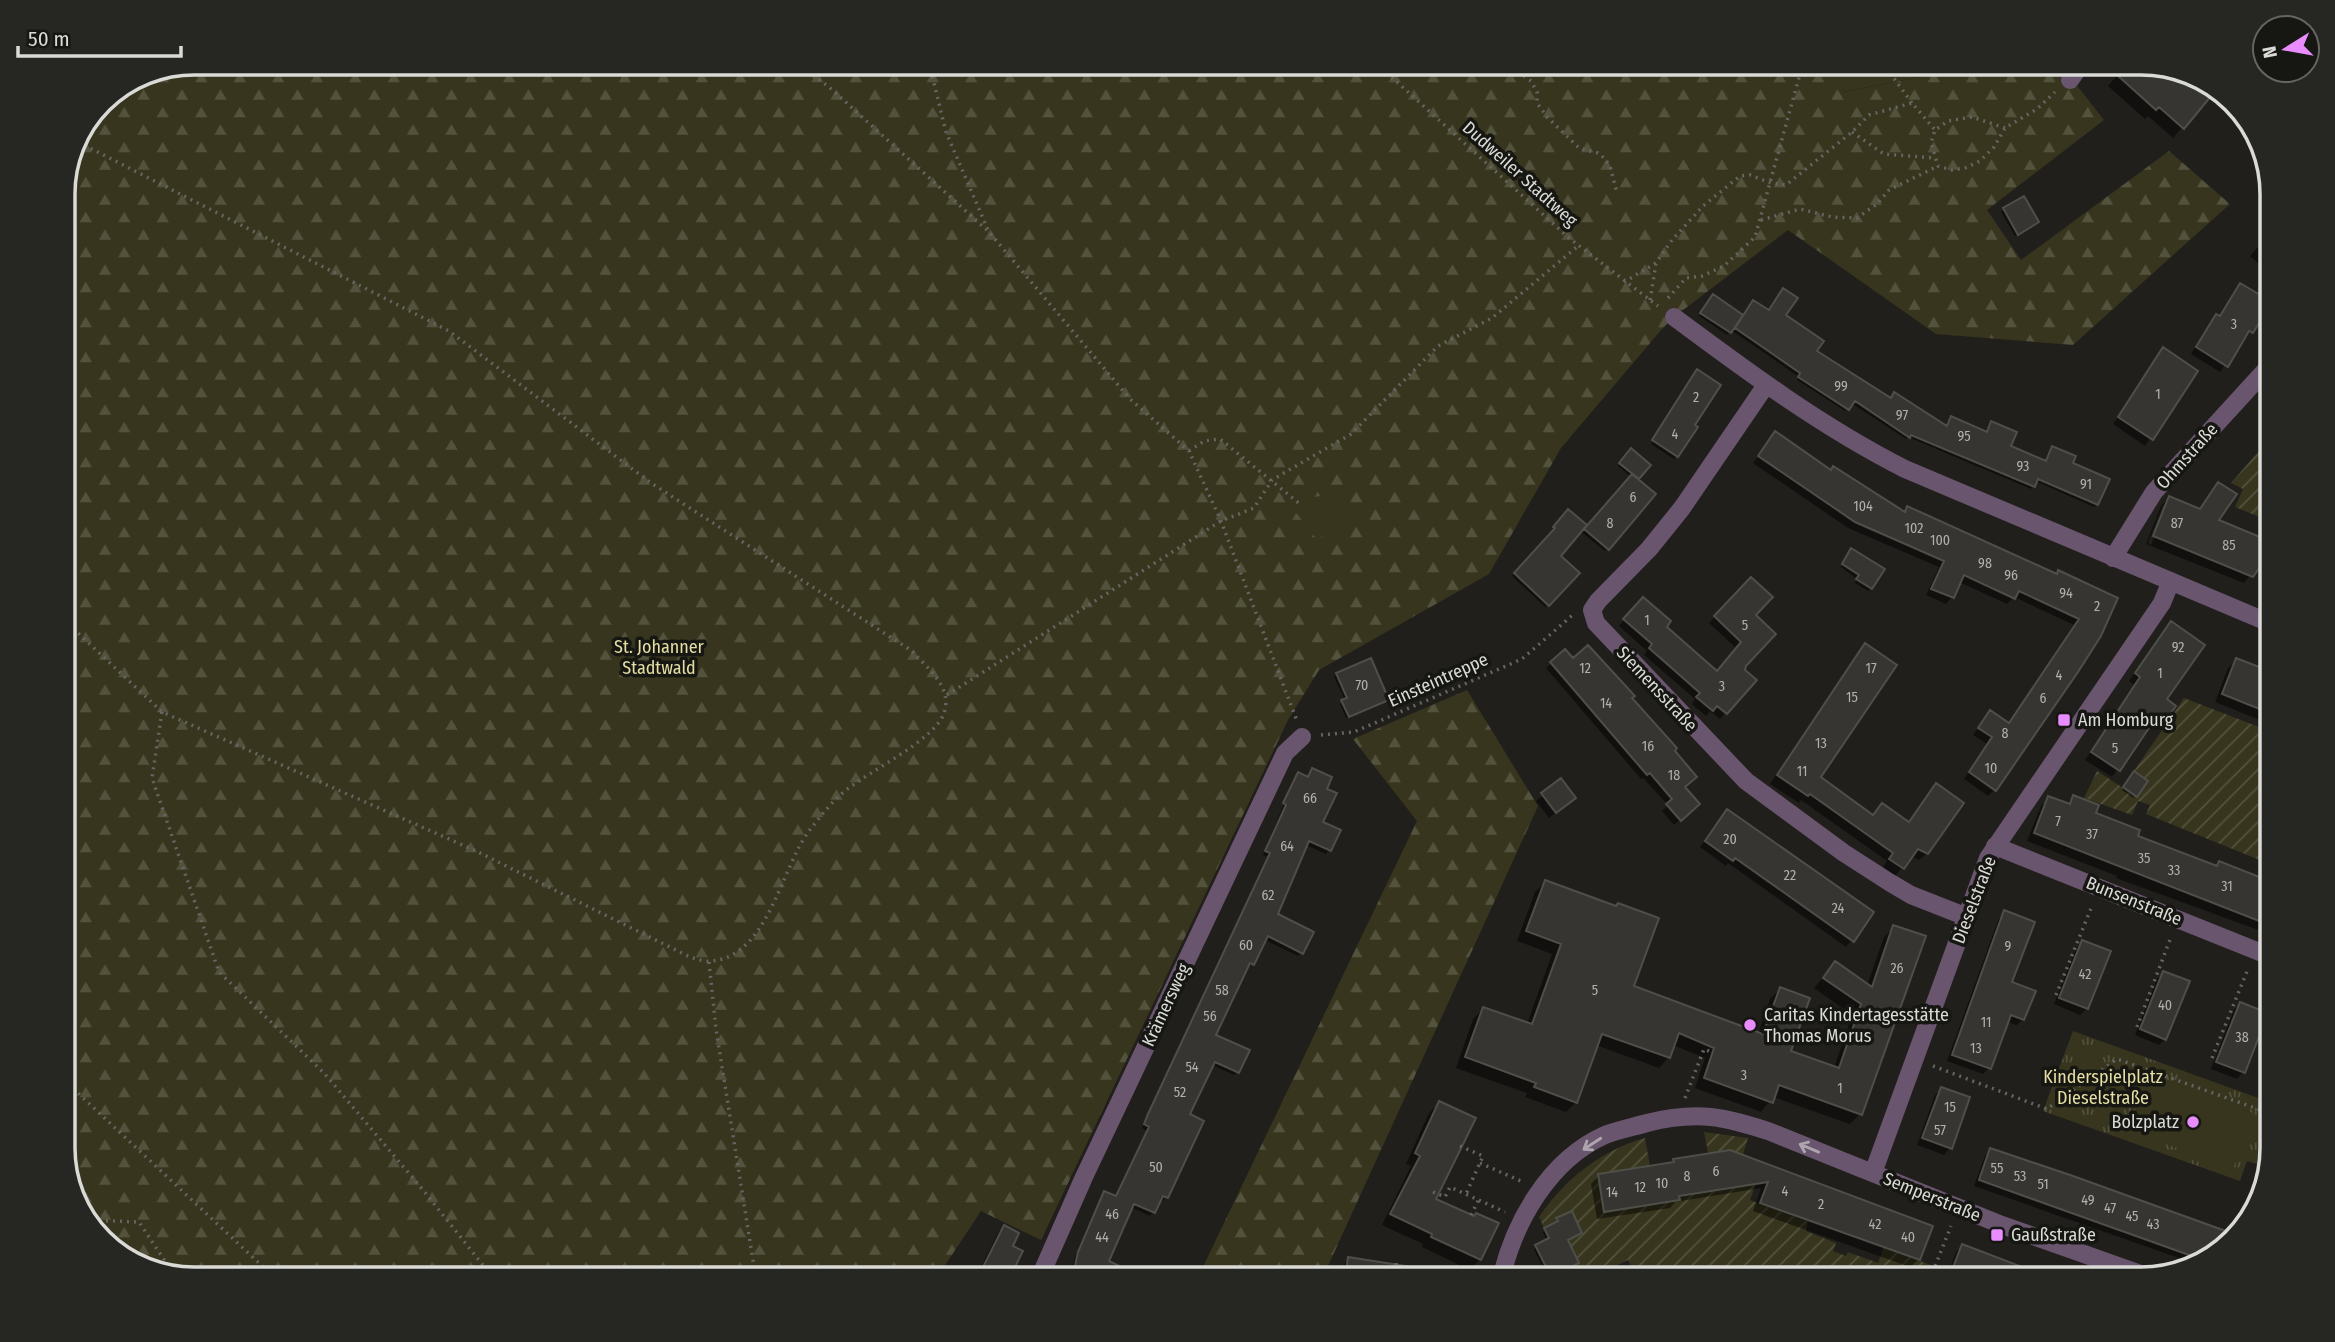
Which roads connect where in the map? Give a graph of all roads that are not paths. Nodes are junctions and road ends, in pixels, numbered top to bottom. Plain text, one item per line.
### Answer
1 (2074, 75) edge
2 (2070, 80) road end
3 (1667, 312) road end
4 (2259, 377) edge
5 (1766, 386) junction
6 (2113, 558) junction
7 (2171, 582) junction
8 (2259, 619) edge
9 (1302, 737) road end
10 (1995, 846) junction
11 (1967, 917) junction
12 (2260, 952) edge
13 (1873, 1173) junction
14 (1044, 1267) edge
15 (1504, 1267) edge
16 (2121, 1267) edge

1 - 2 street
3 - 5 street
4 - 6 street, Ohmstraße
5 - 6 street
5 - 11 street, Siemensstraße
6 - 7 street
7 - 8 street
7 - 10 street, Dieselstraße
9 - 14 street, Krämersweg
10 - 11 street, Dieselstraße
10 - 12 street, Bunsenstraße
11 - 13 street, Dieselstraße
13 -> 15 street
13 - 16 street, Semperstraße

